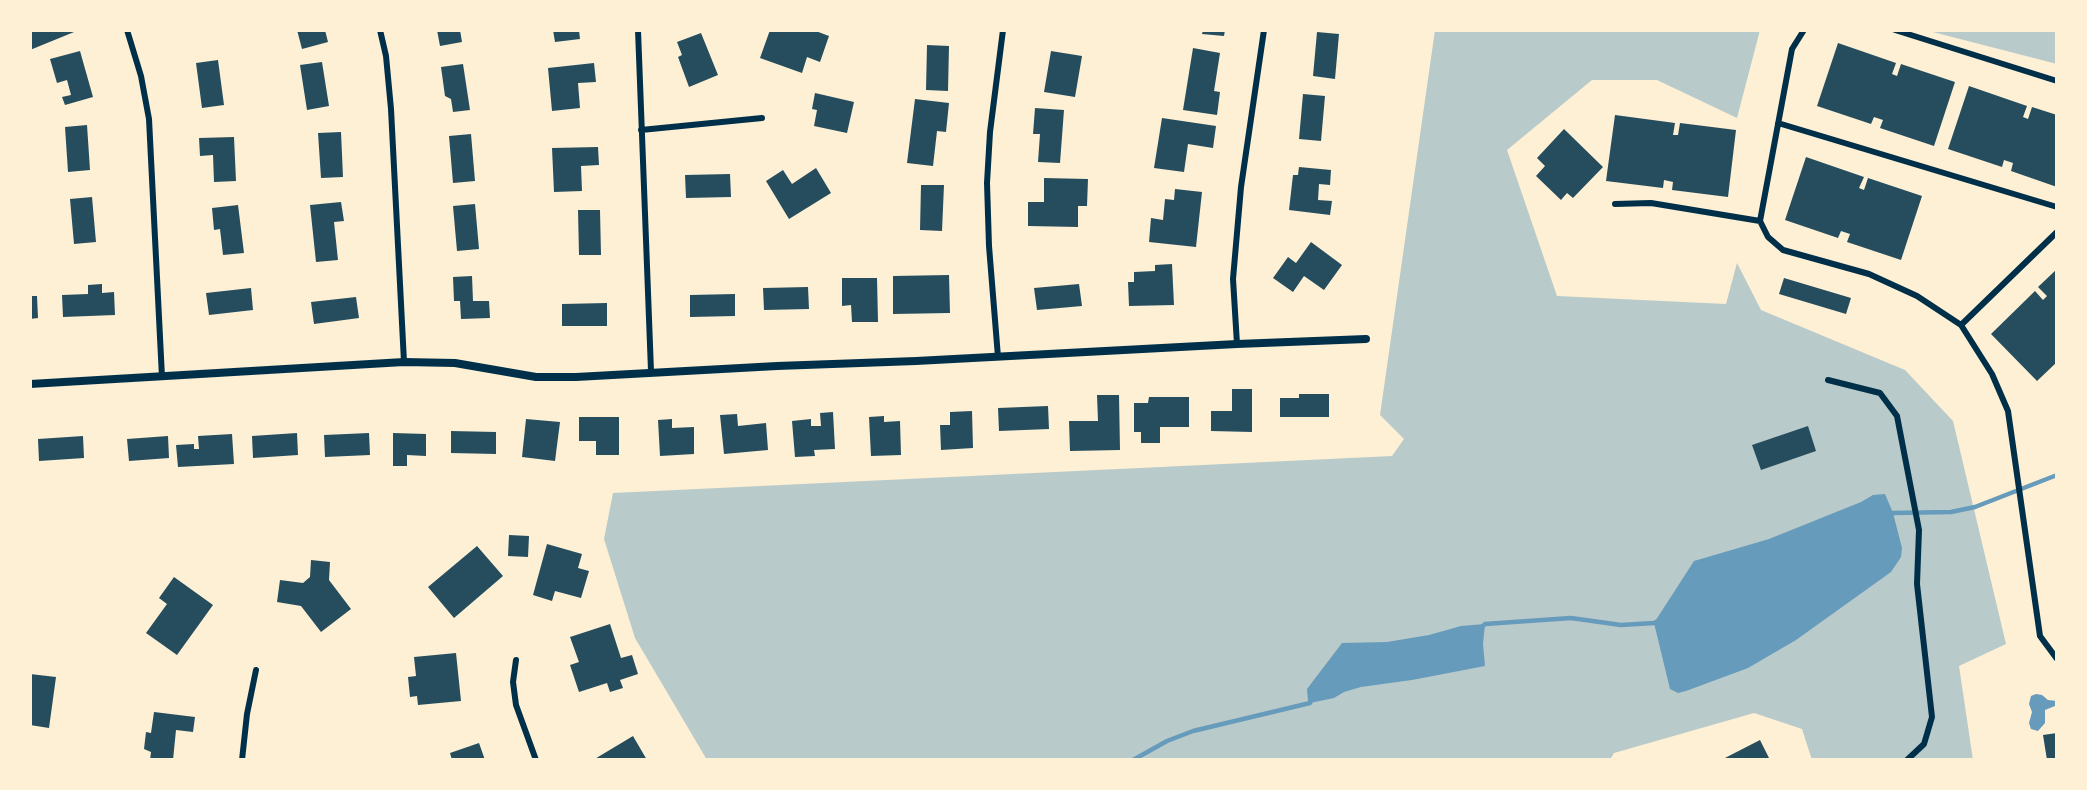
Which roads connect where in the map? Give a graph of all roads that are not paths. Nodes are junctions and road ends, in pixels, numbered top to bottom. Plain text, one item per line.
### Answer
1 (127, 30) edge
2 (380, 30) edge
3 (638, 30) edge
4 (1003, 30) edge
5 (1264, 30) edge
6 (1804, 30) edge
7 (1895, 30) edge
8 (2057, 81) edge
9 (762, 118) dead end
10 (1778, 123) junction
11 (641, 130) junction
12 (1615, 204) dead end
13 (2057, 207) edge
14 (1760, 221) junction
15 (2057, 232) edge
16 (1961, 324) junction
17 (1366, 339) dead end
18 (1237, 344) junction
19 (998, 357) junction
20 (404, 362) junction
21 (651, 371) junction
22 (162, 377) junction
23 (1828, 380) dead end
24 (30, 384) edge
25 (2057, 659) edge
26 (516, 660) dead end
27 (256, 670) dead end
28 (242, 760) edge
29 (536, 760) edge
30 (1907, 760) edge

1 - 22 street
2 - 20 street
3 - 11 street
4 - 19 street
5 - 18 street
6 - 10 street
7 - 8 street
9 - 11 street
10 - 13 street
10 - 14 street
11 - 21 street
12 - 14 street
14 - 16 street
15 - 16 street
16 - 25 street
17 - 18 street
18 - 19 street
19 - 21 street
20 - 21 street
20 - 22 street
22 - 24 street
23 - 30 street
26 - 29 street
27 - 28 street

